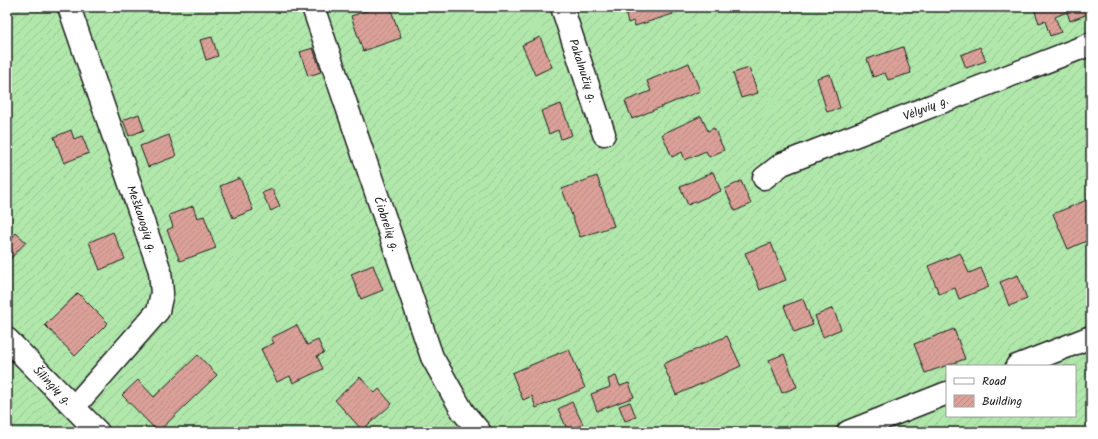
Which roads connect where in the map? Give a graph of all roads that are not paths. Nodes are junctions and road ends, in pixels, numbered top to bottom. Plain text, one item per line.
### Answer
1 (69, 7) edge
2 (313, 7) edge
3 (562, 7) edge
4 (1091, 44) edge
5 (604, 134) dead end
6 (764, 178) dead end
7 (1091, 337) edge
8 (7, 339) edge
9 (1020, 365) edge
10 (946, 393) edge
11 (74, 407) junction
12 (98, 432) edge
13 (480, 432) edge
14 (848, 432) edge

1 - 11 street, Meškauogių g.
2 - 13 street, Čiobrelių g.
3 - 5 street, Pakalnučių g.
4 - 6 street, Vėlyvių g.
7 - 9 street
8 - 11 street, Šilingių g.
10 - 14 street
11 - 12 street, Šilingių g.

